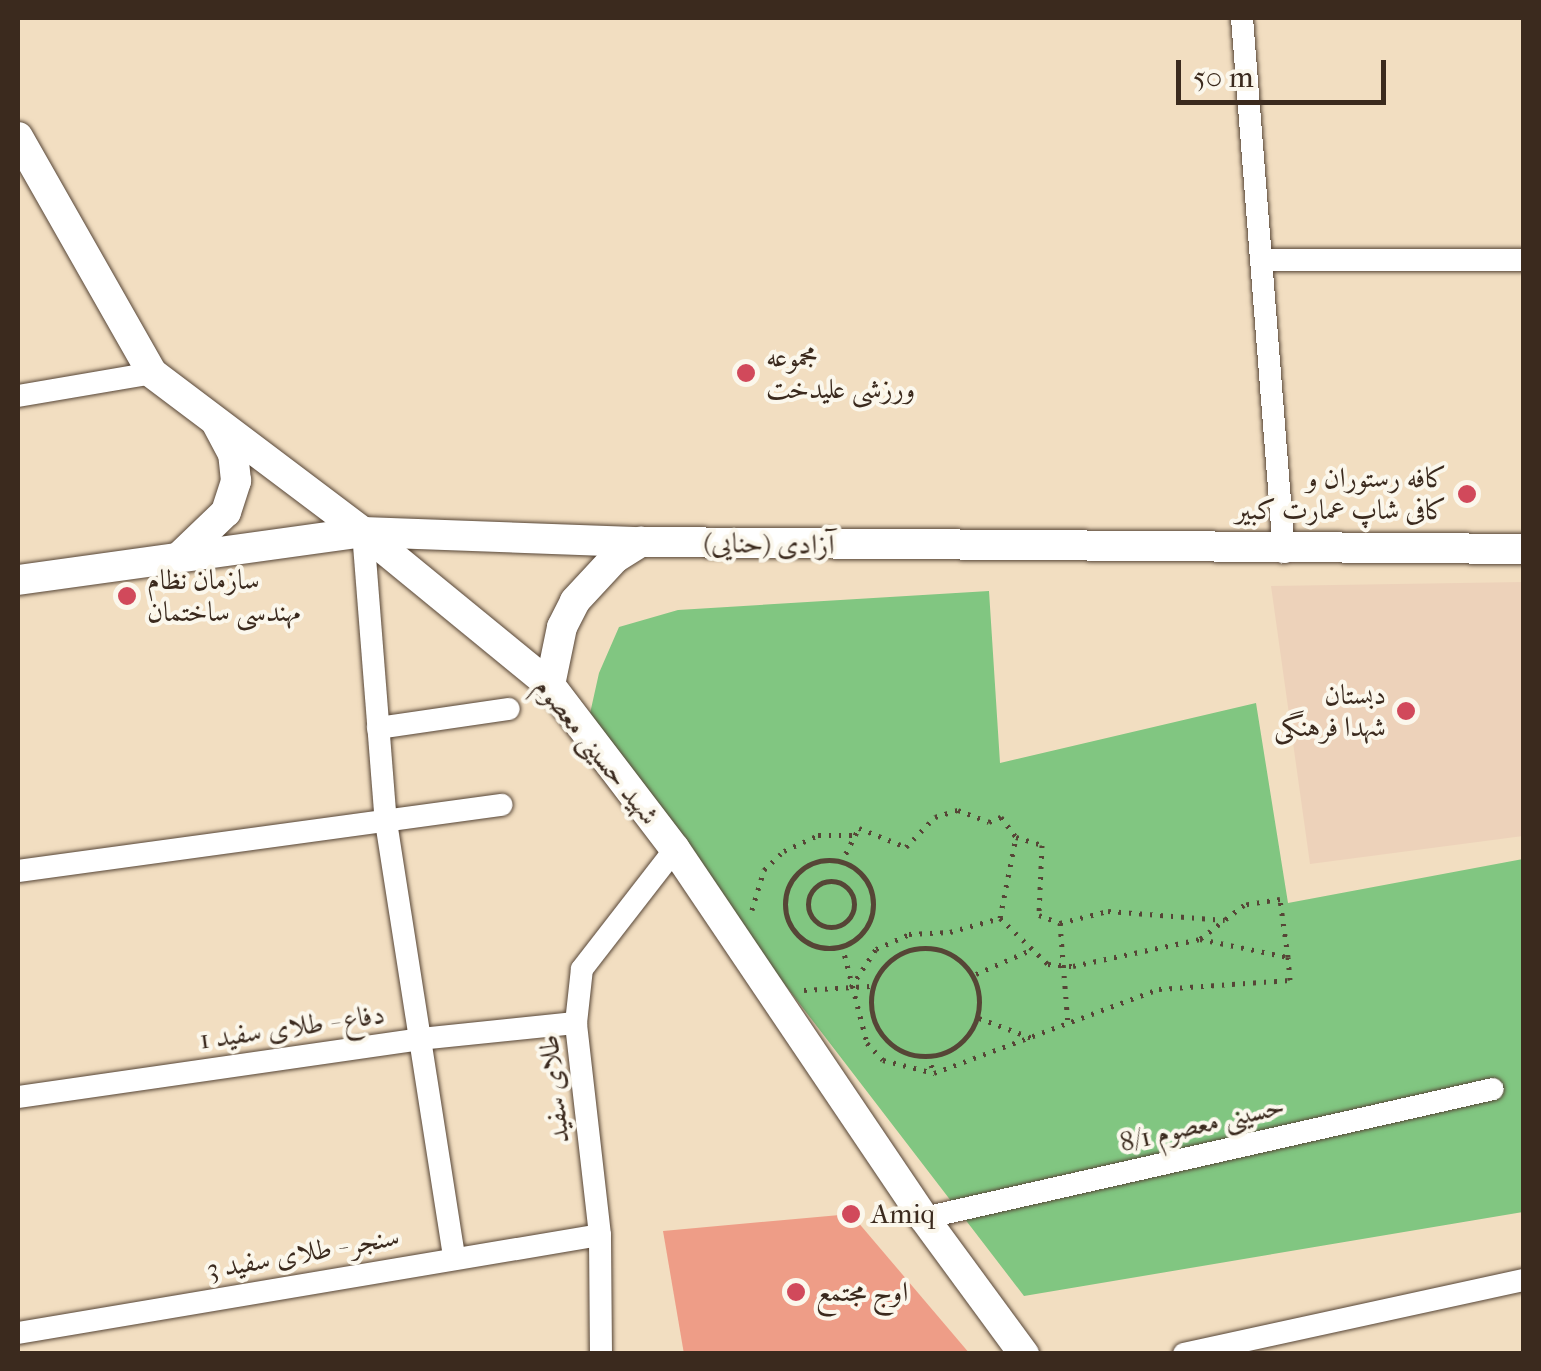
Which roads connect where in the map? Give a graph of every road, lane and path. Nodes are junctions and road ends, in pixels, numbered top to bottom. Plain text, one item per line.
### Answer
1 (1242, 18) edge
2 (21, 151) edge
3 (1261, 260) junction
4 (1524, 260) edge
5 (152, 373) junction
6 (18, 396) edge
7 (216, 422) junction
8 (363, 532) junction
9 (640, 542) junction
10 (1524, 549) edge
11 (1284, 552) junction
12 (179, 557) junction
13 (18, 580) edge
14 (550, 684) junction
15 (509, 709) dead end
16 (378, 728) junction
17 (502, 805) dead end
18 (386, 822) junction
19 (855, 836) junction
20 (1016, 836) junction
21 (675, 849) junction
22 (841, 863) junction
23 (18, 872) edge
24 (752, 910) dead end
25 (1000, 918) junction
26 (1225, 920) junction
27 (1060, 923) junction
28 (845, 924) joint
29 (1200, 940) junction
30 (842, 945) junction
31 (1033, 949) junction
32 (1288, 957) junction
33 (1062, 965) junction
34 (975, 974) junction
35 (870, 986) junction
36 (852, 987) junction
37 (780, 1004) junction
38 (979, 1018) junction
39 (576, 1023) junction
40 (1068, 1024) junction
41 (420, 1038) junction
42 (1032, 1038) junction
43 (928, 1055) junction
44 (934, 1072) junction
45 (1492, 1089) dead end
46 (18, 1097) edge
47 (924, 1218) junction
48 (600, 1236) junction
49 (454, 1257) junction
50 (1524, 1280) edge
51 (18, 1333) edge
52 (601, 1354) edge
53 (1024, 1354) edge
54 (1184, 1354) edge

1 - 3 street
2 - 5 main road, شهید حسینی معصوم
3 - 4 street
3 - 11 street
5 - 6 street
5 - 7 main road, شهید حسینی معصوم
7 - 8 main road, شهید حسینی معصوم
7 - 12 main road
8 - 9 main road, آزادی (حنایی)
8 - 12 main road, آزادی (حنایی)
8 - 14 main road, شهید حسینی معصوم
8 - 16 street
9 - 11 main road, آزادی (حنایی)
9 - 14 main road
10 - 11 main road, آزادی (حنایی)
12 - 13 main road, آزادی (حنایی)
14 - 21 main road, شهید حسینی معصوم
15 - 16 street
16 - 18 street
17 - 18 street
18 - 23 street
18 - 41 street
19 - 20 path
19 - 22 path
19 - 24 path
20 - 25 path
20 - 27 path
21 - 37 main road, شهید حسینی معصوم
21 - 39 street, طلای سفید
22 - 30 path
22 - 30 path
25 - 31 path
25 - 36 path
26 - 27 path
26 - 29 path
26 - 32 path
27 - 33 path
28 - 28 path
29 - 32 path
29 - 33 path
30 - 36 path
31 - 33 path
31 - 34 path
32 - 40 path
33 - 40 path
34 - 35 path
34 - 38 path
35 - 36 path
35 - 43 path
36 - 37 path
36 - 44 path
37 - 47 main road, شهید حسینی معصوم
38 - 42 path
38 - 43 path
39 - 41 street, دفاع - طلای سفید 1
39 - 48 street, طلای سفید
40 - 42 path
41 - 46 street, دفاع - طلای سفید 1
41 - 49 street
42 - 44 path
43 - 44 path
45 - 47 street, حسینی معصوم 8/1
47 - 53 main road, شهید حسینی معصوم
48 - 49 street, سنجر - طلای سفید 3
48 - 52 street, طلای سفید
49 - 51 street, سنجر - طلای سفید 3
50 - 54 street

